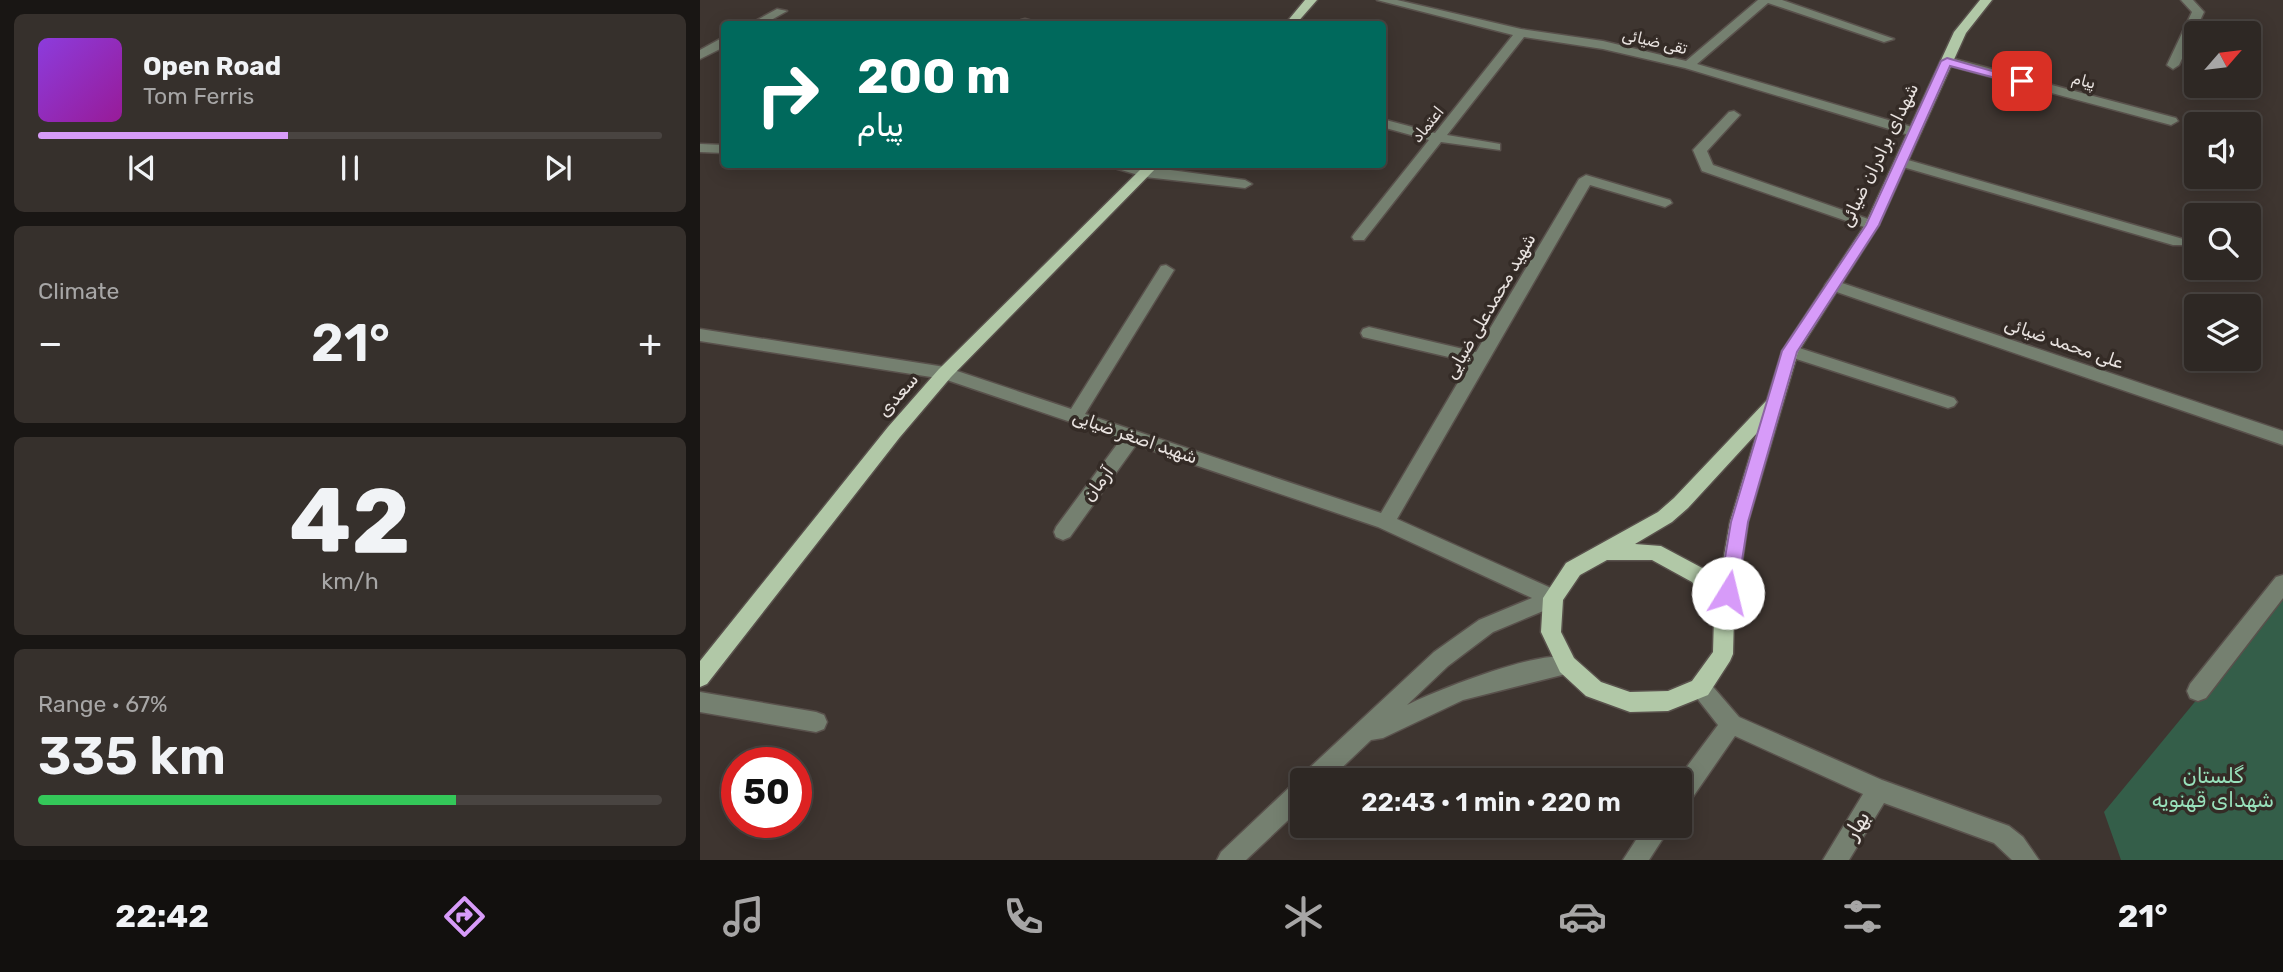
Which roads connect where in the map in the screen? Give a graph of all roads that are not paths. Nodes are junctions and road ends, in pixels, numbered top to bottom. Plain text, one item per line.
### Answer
1 (1311, 0) edge
2 (1383, 0) edge
3 (1765, 0) edge
4 (1772, 0) edge
5 (1986, 0) edge
6 (2187, 0) edge
7 (1428, 5) edge
8 (781, 11) dead end
9 (762, 21) edge
10 (1293, 21) edge
11 (1521, 33) junction
12 (1888, 39) dead end
13 (721, 44) edge
14 (702, 53) edge
15 (721, 56) edge
16 (1947, 61) junction
17 (1688, 65) junction
18 (2173, 65) dead end
19 (1734, 115) dead end
20 (2171, 121) dead end
21 (1386, 124) edge
22 (1914, 132) junction
23 (1438, 138) junction
24 (1495, 147) dead end
25 (700, 148) edge
26 (721, 149) edge
27 (1900, 162) junction
28 (1149, 169) edge
29 (1245, 184) dead end
30 (1665, 203) dead end
31 (1872, 225) junction
32 (1359, 237) dead end
33 (2178, 242) dead end
34 (1166, 270) dead end
35 (1833, 285) junction
36 (1368, 333) dead end
37 (700, 335) edge
38 (1790, 351) junction
39 (1482, 359) junction
40 (945, 373) junction
41 (1948, 402) dead end
42 (1774, 403) junction
43 (1075, 416) junction
44 (1133, 436) junction
45 (2283, 438) edge
46 (1384, 522) junction
47 (1063, 532) dead end
48 (1605, 552) junction
49 (2283, 583) edge
50 (1553, 598) junction
51 (1724, 617) junction
52 (1567, 666) junction
53 (700, 677) edge
54 (1700, 688) junction
55 (2198, 691) dead end
56 (700, 702) edge
57 (816, 722) dead end
58 (1731, 723) junction
59 (1362, 737) junction
60 (1327, 768) edge
61 (1692, 779) edge
62 (1879, 790) junction
63 (1290, 802) edge
64 (1651, 838) edge
65 (1229, 860) edge
66 (1635, 860) edge
67 (1835, 860) edge
68 (2027, 860) edge

1 - 10 main road
2 - 7 street, تقی ضیائی
3 - 17 street
4 - 12 street
5 - 16 main road, شهدای برادران ضیائی
6 - 18 street
7 - 11 street, تقی ضیائی
8 - 9 street
11 - 17 street, تقی ضیائی
11 - 23 street, اعتماد
13 - 14 street
14 - 15 street
16 - 20 street, پیام
16 - 22 main road, شهدای برادران ضیائی
17 - 22 street, تقی ضیائی
19 - 31 street
21 - 23 street
22 - 27 main road, شهدای برادران ضیائی
23 - 24 street
23 - 32 street, اعتماد
25 - 26 street
27 - 31 main road, شهدای برادران ضیائی
27 - 33 street
28 - 29 street
28 - 40 main road, سعدی
30 - 39 street, شهید محمدعلی ضیایی
31 - 35 main road, شهدای برادران ضیائی
34 - 43 street
35 - 38 main road, شهدای برادران ضیائی
35 - 45 street, علی محمد ضیائی
36 - 39 street
37 - 40 street, شهید اصغر ضیایی
38 - 41 street
38 - 42 main road, شهدای برادران ضیائی
39 - 46 street, شهید محمدعلی ضیایی
40 - 43 street, شهید اصغر ضیایی
40 - 53 main road, سعدی
42 - 48 main road, شهدای برادران ضیائی
42 - 51 main road, شهدای برادران ضیائی
43 - 44 street, شهید اصغر ضیایی
44 - 46 street, شهید اصغر ضیایی
44 - 47 street, آرمان
46 - 50 street, شهید اصغر ضیایی
48 - 50 main road
48 - 51 main road
49 - 55 street
50 - 52 main road
50 - 59 street
51 - 54 main road
52 - 54 main road
52 - 59 street
54 - 58 street
56 - 57 street
58 - 61 street
58 - 62 street
59 - 60 street
62 - 67 street, بهار
62 - 68 street
63 - 65 street
64 - 66 street

